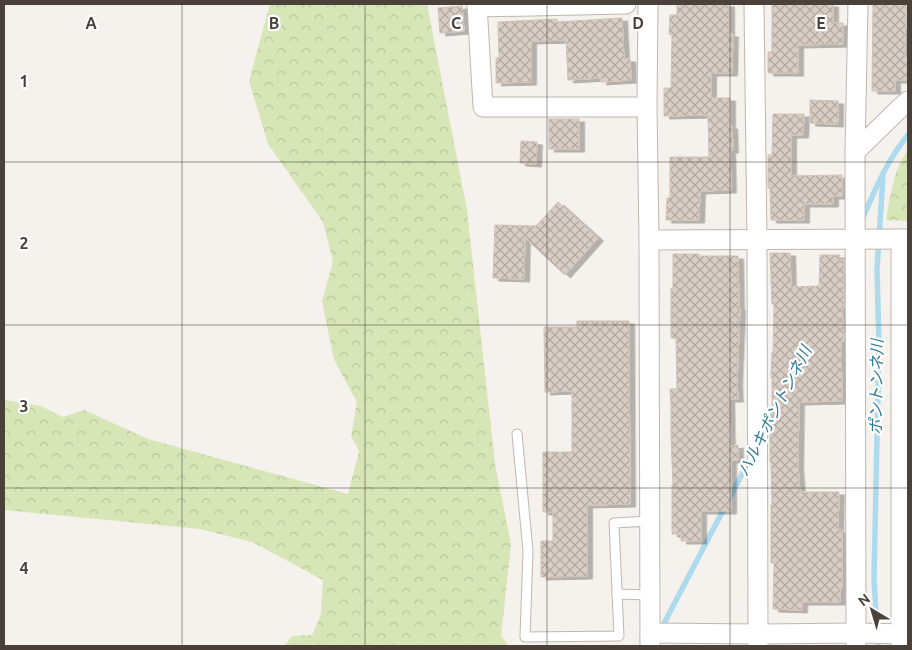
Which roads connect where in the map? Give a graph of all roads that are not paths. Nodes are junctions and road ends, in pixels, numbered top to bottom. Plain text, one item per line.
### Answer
1 (626, 4) edge
2 (648, 4) edge
3 (754, 4) edge
4 (858, 4) edge
5 (477, 5) edge
6 (908, 101) edge
7 (647, 107) junction
8 (854, 152) junction
9 (899, 239) edge
10 (649, 240) junction
11 (757, 240) junction
12 (861, 240) junction
13 (518, 434) dead end
14 (650, 521) junction
15 (617, 594) junction
16 (650, 594) junction
17 (900, 637) edge
18 (858, 638) edge
19 (650, 640) edge
20 (758, 640) edge

1 - 5 street
2 - 7 street
3 - 11 street
4 - 8 street
5 - 7 street
6 - 8 street
7 - 10 street
8 - 12 street
9 - 12 street
9 - 17 street
10 - 11 street
10 - 14 street
11 - 12 street
11 - 20 street
12 - 18 street
13 - 15 lane
14 - 15 lane
14 - 16 street
15 - 16 lane
16 - 19 street
17 - 18 street
18 - 20 street
19 - 20 street

